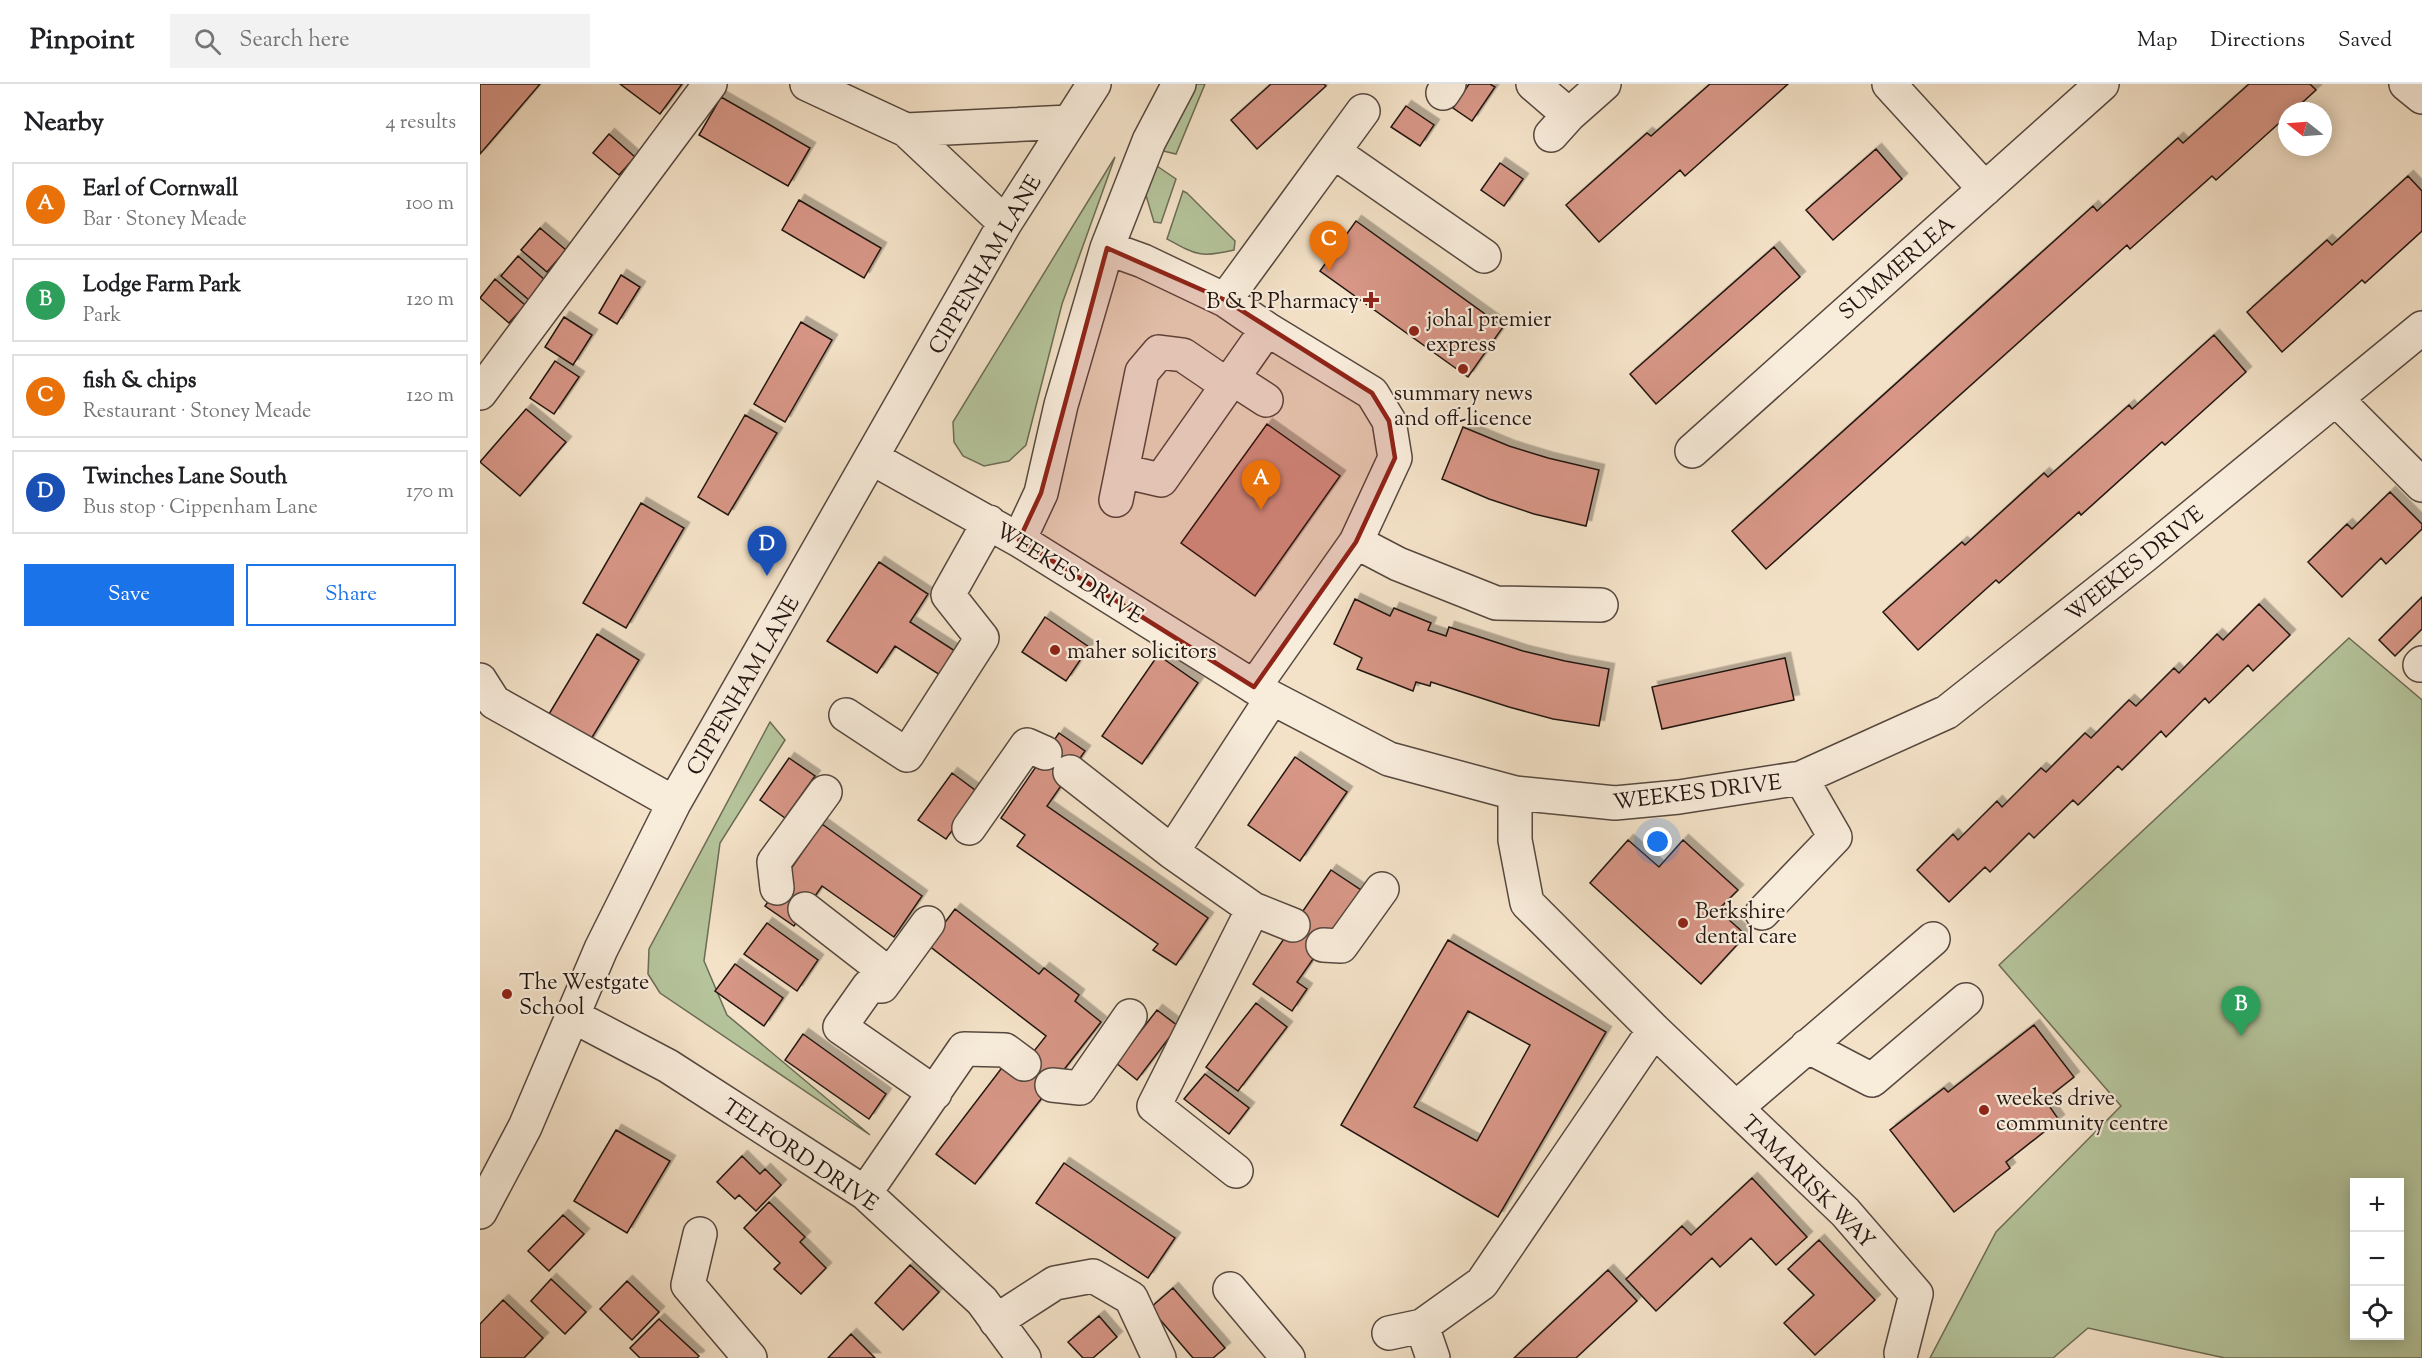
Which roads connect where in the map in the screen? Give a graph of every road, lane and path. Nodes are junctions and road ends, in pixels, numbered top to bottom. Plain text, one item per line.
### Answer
1 (710, 84) edge
2 (807, 84) edge
3 (1094, 84) edge
4 (1179, 84) edge
5 (1533, 84) edge
6 (1604, 84) edge
7 (1889, 84) edge
8 (2102, 84) edge
9 (1363, 111) dead end
10 (1069, 122) junction
11 (906, 130) junction
12 (1334, 152) junction
13 (1985, 189) junction
14 (1005, 223) junction
15 (1107, 249) junction
16 (1484, 256) dead end
17 (1225, 300) junction
18 (2422, 328) edge
19 (1267, 329) junction
20 (1230, 381) junction
21 (480, 393) edge
22 (2336, 399) junction
23 (1266, 400) dead end
24 (1692, 451) dead end
25 (872, 458) junction
26 (2422, 485) edge
27 (989, 522) junction
28 (1019, 540) junction
29 (1356, 542) junction
30 (1601, 605) dead end
31 (480, 680) edge
32 (1263, 692) junction
33 (846, 715) dead end
34 (1801, 778) junction
35 (825, 792) dead end
36 (1515, 793) junction
37 (674, 803) junction
38 (969, 828) dead end
39 (1172, 852) junction
40 (777, 888) dead end
41 (1382, 889) dead end
42 (806, 909) dead end
43 (1253, 909) junction
44 (1762, 913) dead end
45 (928, 923) dead end
46 (1293, 925) dead end
47 (1933, 939) dead end
48 (1323, 945) dead end
49 (890, 975) junction
50 (1966, 1000) dead end
51 (572, 1015) junction
52 (1130, 1016) dead end
53 (1654, 1030) junction
54 (1808, 1046) junction
55 (1024, 1064) dead end
56 (1052, 1085) dead end
57 (935, 1093) junction
58 (1736, 1108) junction
59 (1236, 1171) dead end
60 (866, 1193) junction
61 (480, 1212) edge
62 (700, 1234) dead end
63 (1230, 1289) dead end
64 (996, 1321) junction
65 (1422, 1326) junction
66 (1389, 1333) dead end
67 (1901, 1353) dead end
68 (750, 1358) edge
69 (1024, 1358) edge
70 (1159, 1358) edge
71 (1288, 1358) edge
72 (1433, 1358) edge

1 - 21 street
2 - 11 street
3 - 10 street, CIPPENHAM LANE
4 - 15 street
5 - 6 street
7 - 13 street
8 - 13 street, SUMMERLEA
9 - 12 street
10 - 11 street
10 - 14 street, CIPPENHAM LANE
11 - 14 street
12 - 16 street
12 - 17 street
13 - 24 street, SUMMERLEA
14 - 25 street, CIPPENHAM LANE
15 - 17 street
15 - 28 street
17 - 19 street
18 - 22 street, WEEKES DRIVE
19 - 20 street
19 - 29 street
20 - 20 street
20 - 23 street
22 - 26 street
22 - 34 street, WEEKES DRIVE
25 - 27 street, WEEKES DRIVE
25 - 37 street, CIPPENHAM LANE
27 - 28 street, WEEKES DRIVE
27 - 33 street
28 - 32 street, WEEKES DRIVE
29 - 30 street
29 - 32 street
31 - 37 street
32 - 36 street, WEEKES DRIVE
32 - 39 street
34 - 36 street, WEEKES DRIVE
34 - 44 street
35 - 40 street
36 - 53 street, TAMARISK WAY
37 - 51 street, CIPPENHAM LANE
38 - 39 street
39 - 43 street
41 - 48 street
42 - 49 street
43 - 46 street
43 - 59 street
45 - 49 street
47 - 54 street
49 - 57 street
50 - 54 street
51 - 60 street, TELFORD DRIVE
51 - 61 street, CIPPENHAM LANE
52 - 56 street
53 - 58 street, TAMARISK WAY
53 - 65 street
54 - 58 street
55 - 57 street
57 - 60 street
58 - 67 street, TAMARISK WAY
60 - 64 street, TELFORD DRIVE
62 - 68 street
63 - 71 street
64 - 69 street, TELFORD DRIVE
64 - 70 street
65 - 66 street
65 - 72 street

